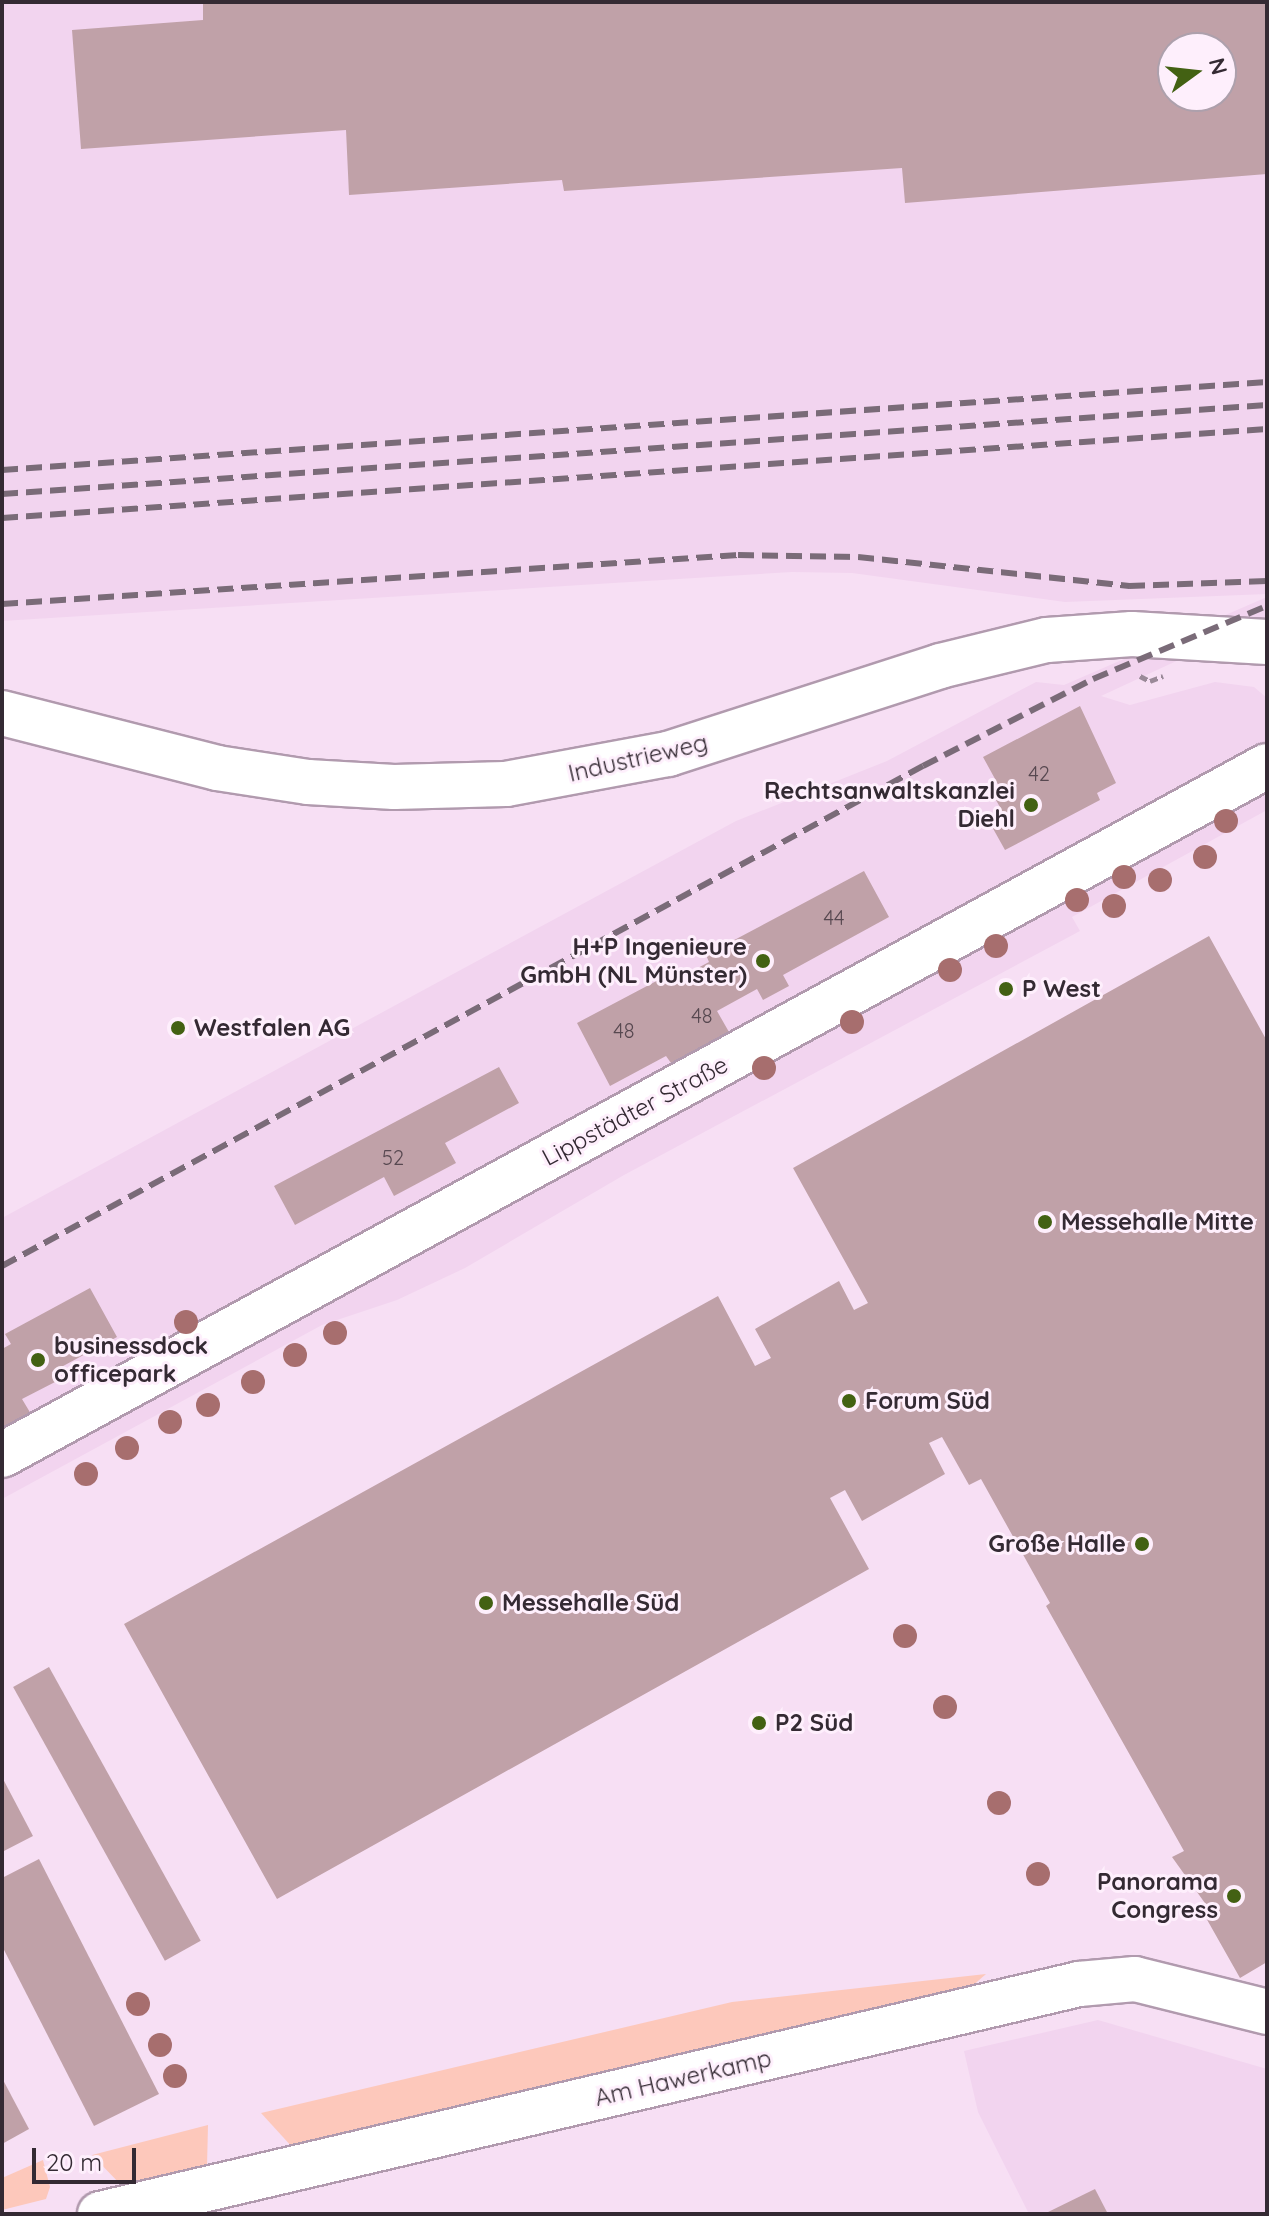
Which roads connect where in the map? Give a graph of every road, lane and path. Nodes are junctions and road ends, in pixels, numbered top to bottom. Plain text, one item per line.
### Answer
1 (1267, 642) edge
2 (2, 713) edge
3 (1267, 766) edge
4 (2, 1455) edge
5 (1267, 2012) edge
6 (100, 2214) edge

1 - 2 street, Industrieweg
3 - 4 street, Lippstädter Straße
5 - 6 street, Am Hawerkamp

